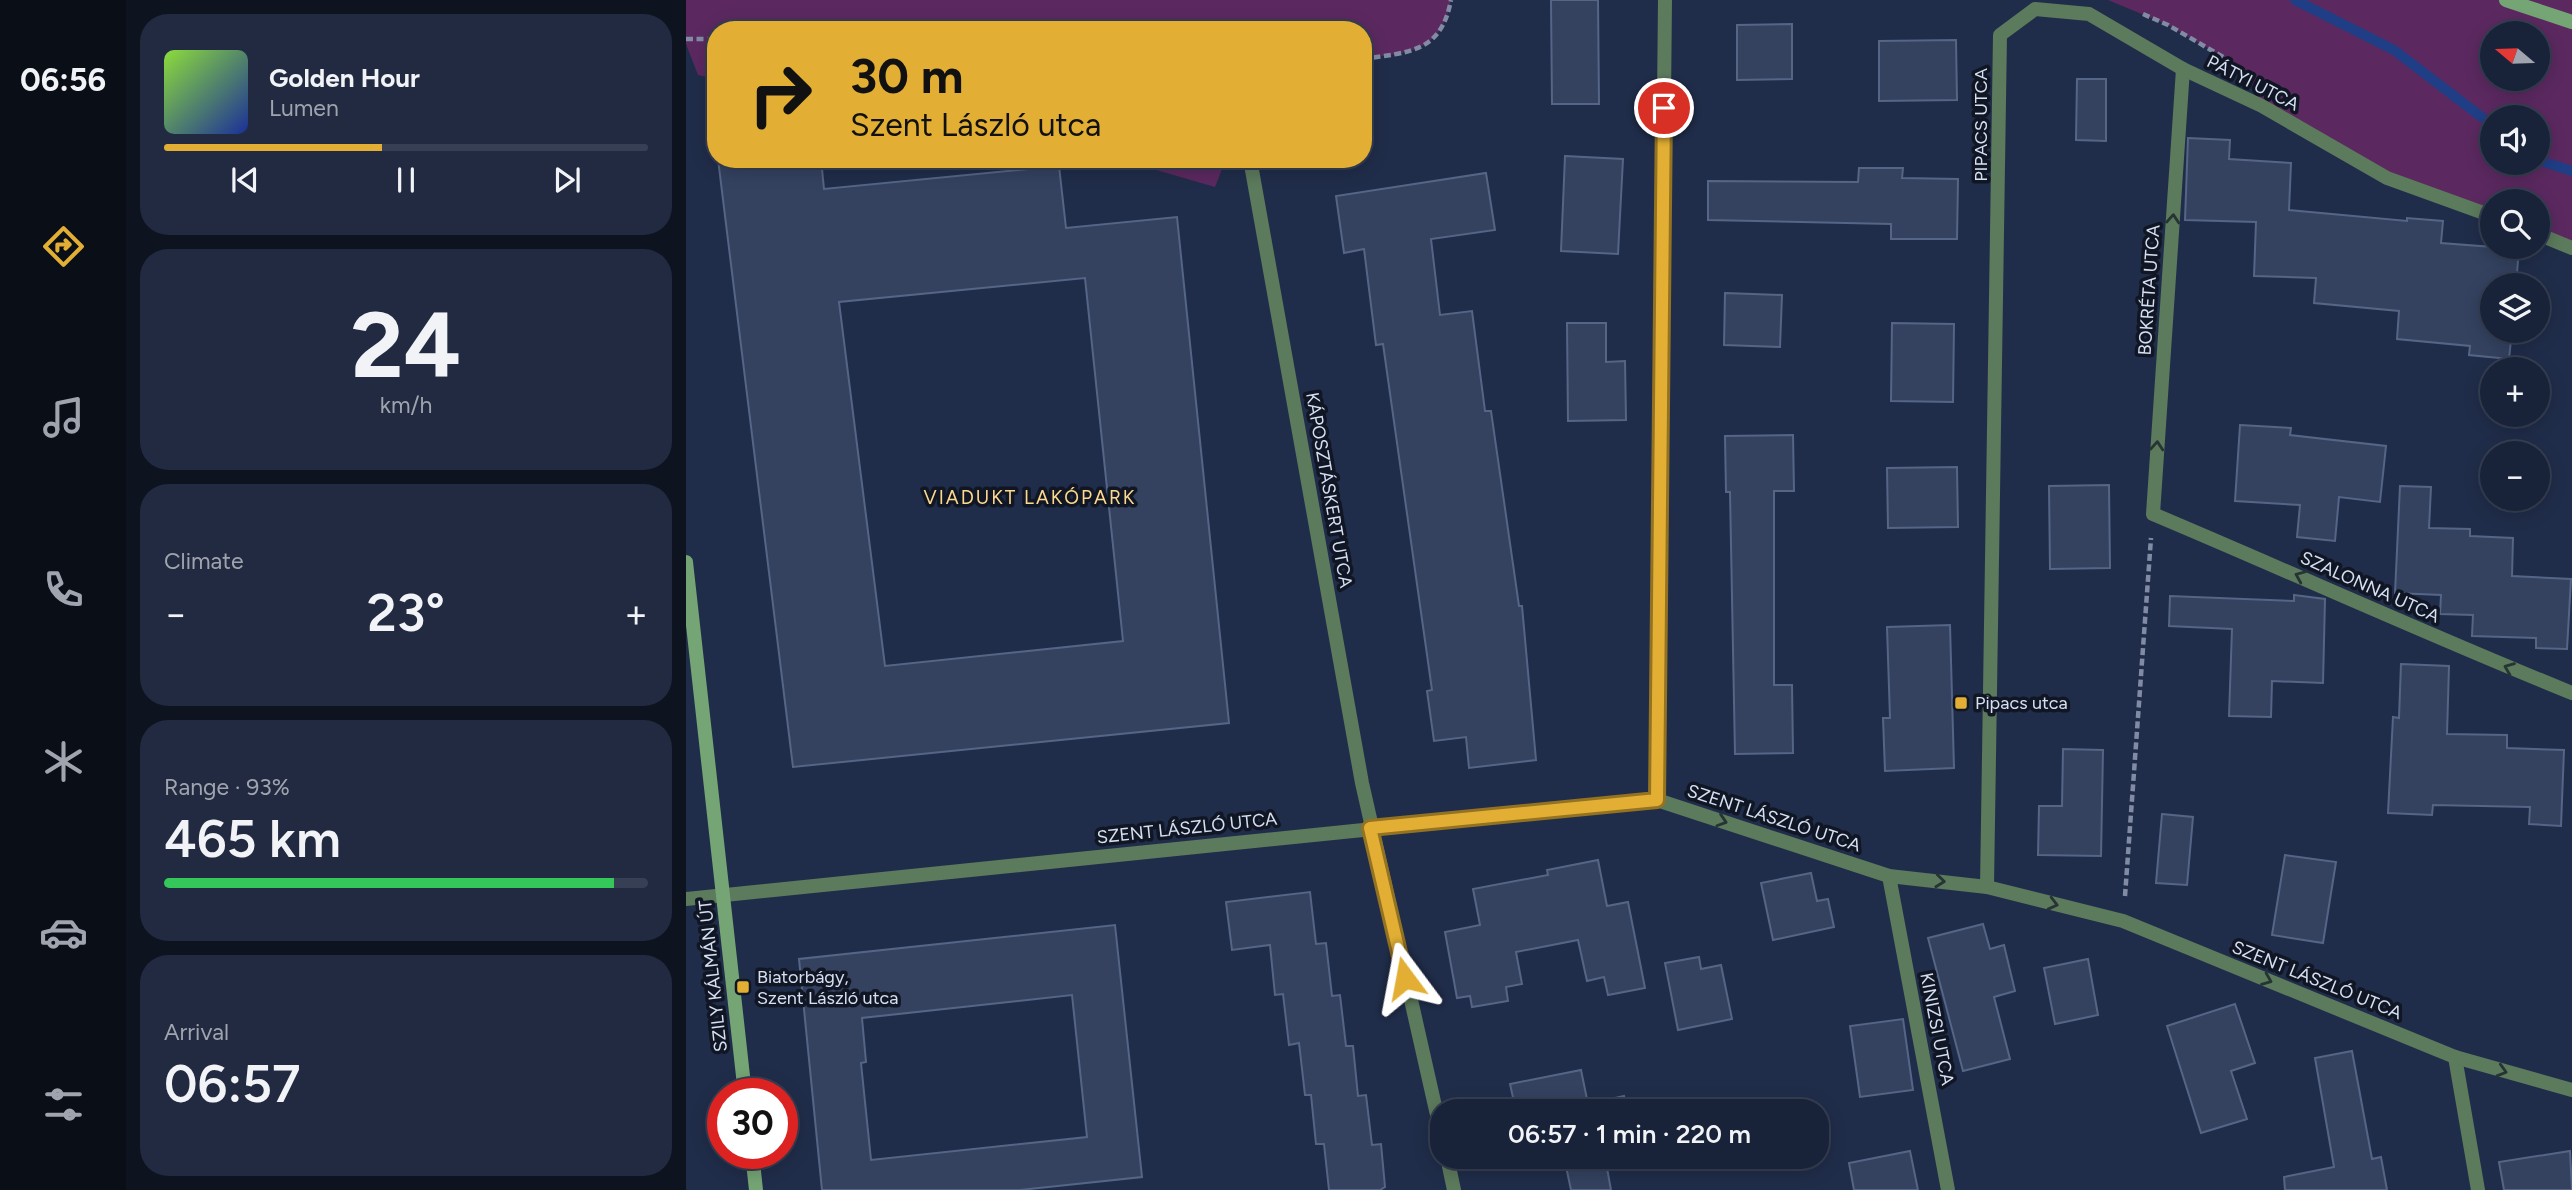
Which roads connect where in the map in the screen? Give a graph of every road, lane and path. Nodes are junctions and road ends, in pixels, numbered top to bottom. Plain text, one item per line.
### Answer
1 (1451, 0) edge
2 (1665, 0) edge
3 (2506, 0) edge
4 (2572, 22) edge
5 (2000, 35) joint
6 (686, 39) edge
7 (707, 39) edge
8 (1372, 58) edge
9 (2183, 69) junction
10 (1252, 168) edge
11 (2480, 212) edge
12 (2550, 239) edge
13 (2572, 248) edge
14 (2153, 514) junction
15 (686, 562) edge
16 (2572, 693) edge
17 (1657, 800) junction
18 (1370, 828) junction
19 (1889, 876) junction
20 (1987, 887) junction
21 (723, 895) junction
22 (686, 899) edge
23 (2123, 921) junction
24 (2455, 1057) junction
25 (743, 1078) edge
26 (2572, 1090) edge
27 (1433, 1099) edge
28 (754, 1169) edge
29 (1450, 1169) edge
30 (756, 1190) edge
31 (1454, 1190) edge
32 (1948, 1190) edge
33 (2478, 1190) edge

1 - 8 path
2 - 17 street
3 - 4 street
5 - 9 street, PÁTYI UTCA
5 - 20 street, PIPACS UTCA
6 - 7 path
9 - 11 street, PÁTYI UTCA
14 -> 9 street, BOKRÉTA UTCA
10 - 18 street, KÁPOSZTÁSKERT UTCA
12 - 13 street
16 -> 14 street, SZALONNA UTCA
14 - 23 path
15 - 21 street, SZILY KÁLMÁN ÚT
17 - 18 street, SZENT LÁSZLÓ UTCA
17 -> 19 street, SZENT LÁSZLÓ UTCA
18 - 21 street, SZENT LÁSZLÓ UTCA
18 - 27 street, KÁPOSZTÁSKERT UTCA
19 -> 20 street, SZENT LÁSZLÓ UTCA
19 - 32 street, KINIZSI UTCA
20 -> 23 street, SZENT LÁSZLÓ UTCA
21 - 22 street, SZENT LÁSZLÓ UTCA
21 - 25 street, SZILY KÁLMÁN ÚT
23 -> 24 street, SZENT LÁSZLÓ UTCA
24 -> 26 street, SZENT LÁSZLÓ UTCA
24 - 33 street
28 - 30 street
29 - 31 street

